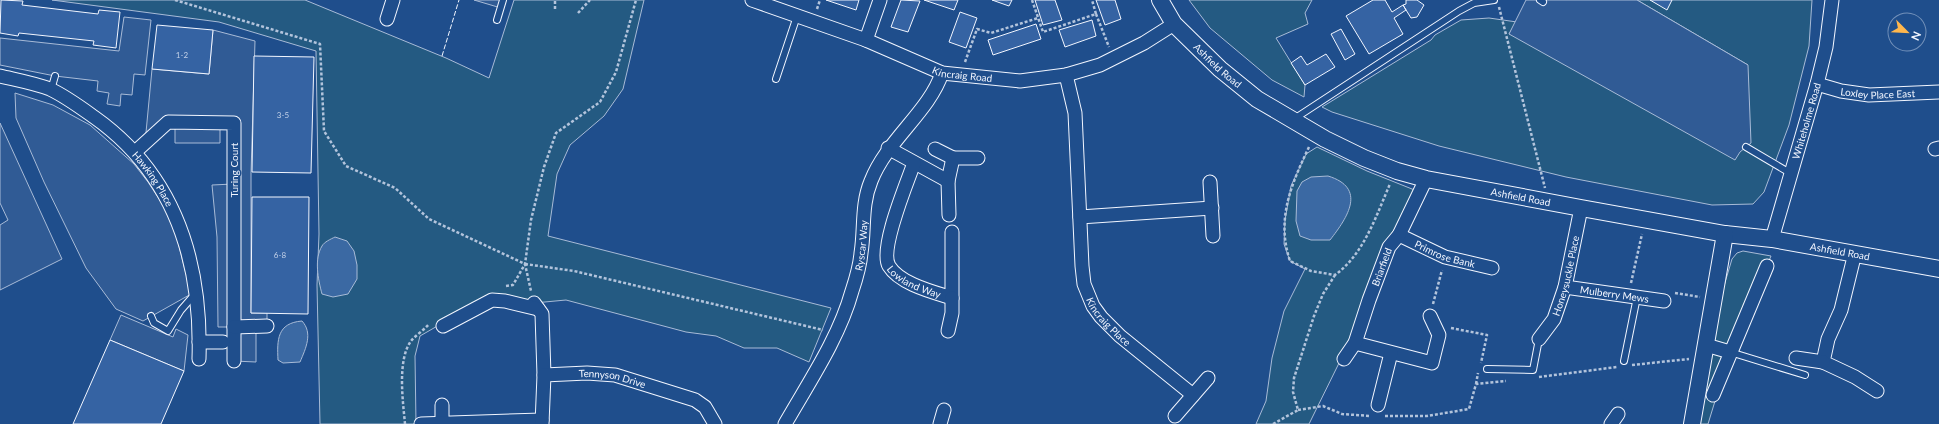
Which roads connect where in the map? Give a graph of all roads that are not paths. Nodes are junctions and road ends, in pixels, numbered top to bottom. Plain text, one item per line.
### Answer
1 (392, 0) edge
2 (503, 0) edge
3 (880, 0) edge
4 (1160, 0) edge
5 (1468, 0) edge
6 (1495, 0) edge
7 (1832, 0) edge
8 (758, 1) edge
9 (1474, 3) junction
10 (797, 16) junction
11 (387, 19) dead end
12 (496, 20) dead end
13 (1174, 24) junction
14 (866, 40) junction
15 (942, 73) junction
16 (1066, 75) junction
17 (0, 76) edge
18 (55, 76) dead end
19 (776, 79) dead end
20 (1817, 84) junction
21 (51, 90) junction
22 (1939, 92) edge
23 (1291, 120) junction
24 (1746, 147) dead end
25 (888, 148) junction
26 (935, 149) dead end
27 (135, 152) junction
28 (953, 158) junction
29 (978, 158) dead end
30 (914, 163) junction
31 (1790, 173) junction
32 (1426, 178) junction
33 (948, 181) junction
34 (1210, 182) dead end
35 (1212, 208) junction
36 (1581, 208) junction
37 (949, 215) dead end
38 (1080, 217) junction
39 (952, 232) dead end
40 (1725, 234) junction
41 (1399, 235) junction
42 (1213, 236) dead end
43 (1772, 239) junction
44 (1855, 253) junction
45 (1767, 266) dead end
46 (1492, 268) dead end
47 (1939, 269) edge
48 (1565, 287) junction
49 (196, 293) junction
50 (1633, 297) junction
51 (952, 298) junction
52 (1664, 301) road end
53 (151, 316) dead end
54 (1432, 321) road end
55 (267, 326) dead end
56 (443, 326) dead end
57 (234, 327) junction
58 (948, 331) dead end
59 (1539, 339) joint
60 (199, 342) junction
61 (222, 342) dead end
62 (1355, 343) junction
63 (1704, 351) junction
64 (1730, 352) junction
65 (1392, 353) junction
66 (1796, 358) dead end
67 (199, 359) dead end
68 (1344, 359) dead end
69 (234, 361) dead end
70 (1823, 362) junction
71 (1623, 364) road end
72 (1486, 369) dead end
73 (544, 375) junction
74 (1805, 375) dead end
75 (1208, 378) dead end
76 (1877, 391) dead end
77 (1193, 395) junction
78 (1713, 395) dead end
79 (1378, 405) dead end
80 (442, 406) dead end
81 (944, 410) dead end
82 (1175, 416) dead end
83 (542, 422) edge
84 (442, 423) junction
85 (421, 424) edge
86 (715, 424) edge
87 (785, 424) edge
88 (940, 424) edge
89 (1692, 424) edge

1 - 11 street
2 - 12 lane
3 - 14 street
4 - 13 street, Ashfield Road
5 - 9 lane
6 - 9 lane
7 - 20 street, Whiteholme Road
8 - 10 street, Kincraig Road
9 - 23 lane
10 - 14 street, Kincraig Road
10 - 19 lane
13 - 16 street, Kincraig Road
13 - 23 street, Ashfield Road
14 - 15 street, Kincraig Road
15 - 16 street, Kincraig Road
15 - 25 street, Ryscar Way
16 - 38 street, Kincraig Place
17 - 21 street, Hawking Place
18 - 21 lane
20 - 22 street, Loxley Place East
20 - 31 street, Whiteholme Road
21 - 27 street, Hawking Place
23 - 32 street, Ashfield Road
24 - 31 lane
25 - 30 street
25 - 87 street, Ryscar Way
26 - 28 street
27 - 49 street, Hawking Place
27 - 57 street, Turing Court
28 - 29 street
28 - 33 street
30 - 33 street
30 - 51 street, Lowland Way
31 - 43 street, Whiteholme Road
32 - 36 street, Ashfield Road
32 - 41 street, Briarfield
33 - 37 street
34 - 35 street
35 - 38 street
35 - 42 street
36 - 40 street, Ashfield Road
36 - 48 street, Honeysuckle Place
38 - 77 street, Kincraig Place
39 - 51 street, Lowland Way
40 - 43 street, Ashfield Road
40 - 63 street
41 - 46 street, Primrose Bank
41 - 62 street, Briarfield
43 - 44 street, Ashfield Road
44 - 47 street, Ashfield Road
44 - 70 street
45 - 64 street
48 - 50 street, Mulberry Mews
48 - 59 street, Honeysuckle Place
49 - 53 lane
49 - 60 street, Hawking Place
50 - 52 street, Mulberry Mews
50 - 71 lane
51 - 58 street, Lowland Way
54 - 65 street
55 - 57 street
56 - 73 street
57 - 69 street, Turing Court
59 - 72 lane
60 - 61 street
60 - 67 street, Hawking Place
62 - 65 street
62 - 68 street, Briarfield
63 - 64 street
63 - 89 street
64 - 74 lane
64 - 78 street
65 - 79 street
66 - 70 street
70 - 76 street
73 - 83 street
73 - 86 street, Tennyson Drive
75 - 77 street
77 - 82 street
80 - 84 street
81 - 88 street
83 - 84 street
84 - 85 street

